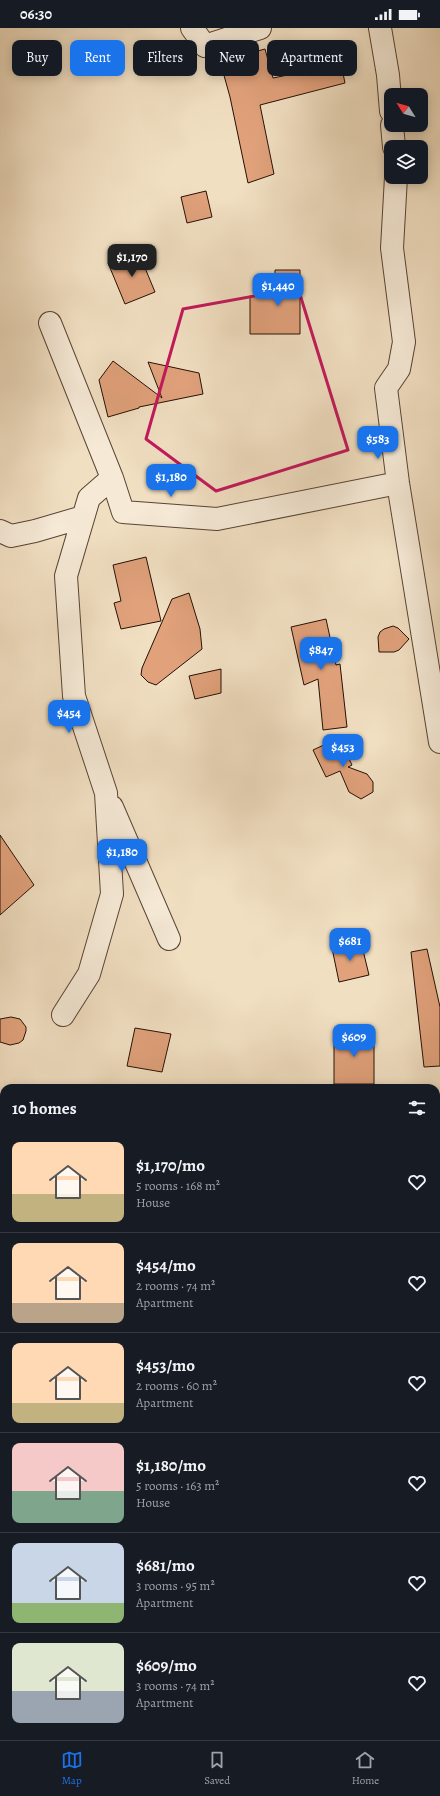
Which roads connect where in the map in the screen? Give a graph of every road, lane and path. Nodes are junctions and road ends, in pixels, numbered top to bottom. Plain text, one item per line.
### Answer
1 (192, 28) edge
2 (260, 28) edge
3 (380, 28) edge
4 (388, 88) edge
5 (396, 184) edge
6 (50, 323) dead end
7 (112, 478) junction
8 (398, 483) junction
9 (83, 517) junction
10 (0, 532) edge
11 (440, 742) edge
12 (106, 793) junction
13 (169, 939) dead end
14 (63, 1015) dead end

1 - 2 street
3 - 4 street
5 - 8 street
6 - 7 street
7 - 8 street
7 - 9 street
8 - 11 street
9 - 10 street
9 - 12 street
12 - 13 street
12 - 14 street

